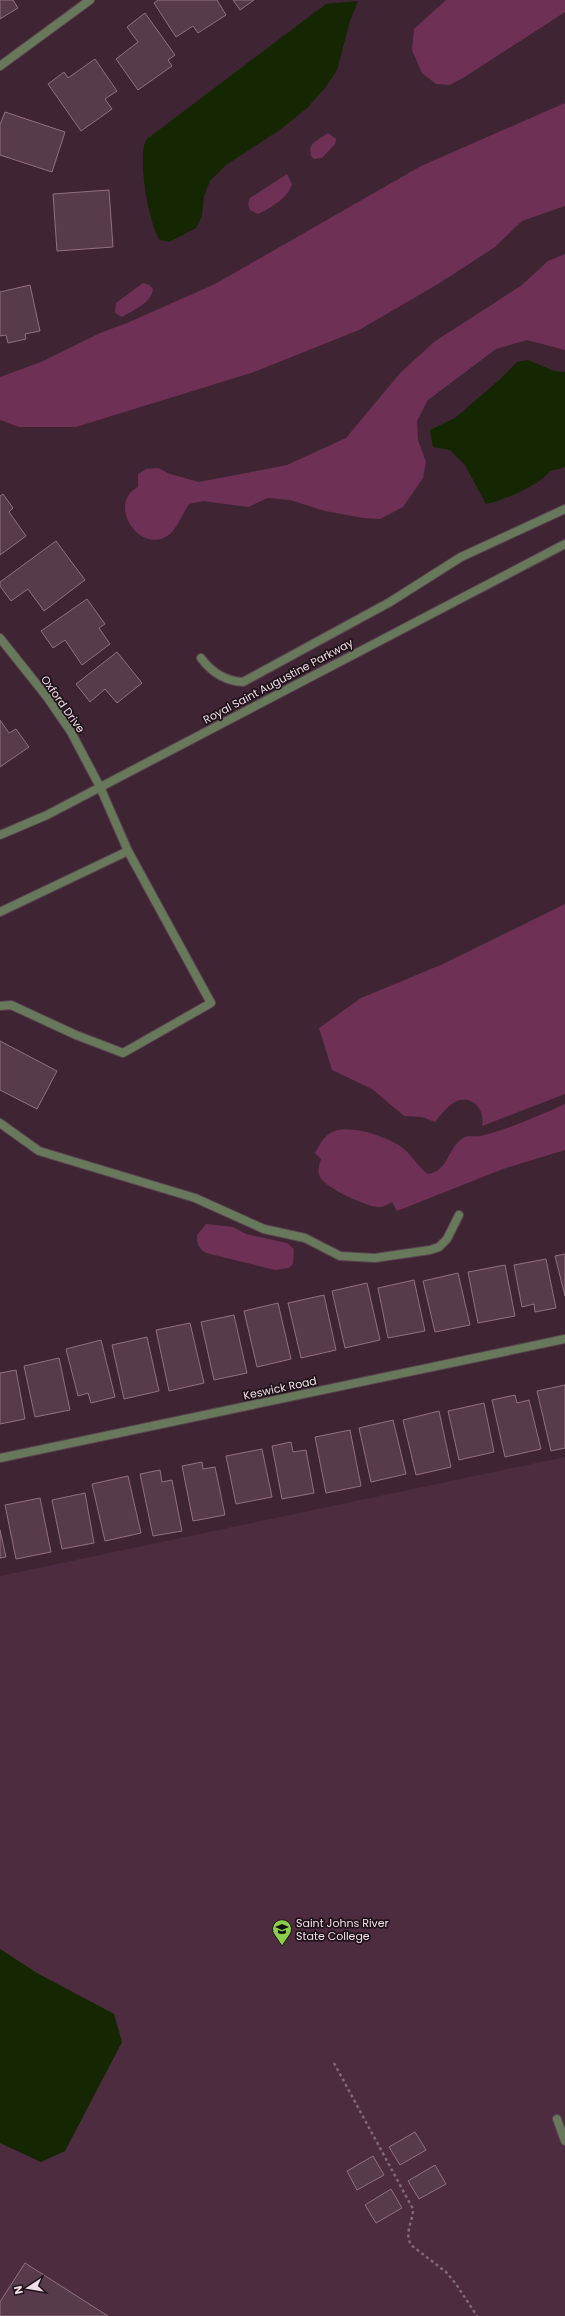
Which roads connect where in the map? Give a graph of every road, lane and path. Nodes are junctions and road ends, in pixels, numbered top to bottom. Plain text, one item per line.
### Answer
1 (90, 0) edge
2 (0, 66) edge
3 (565, 509) edge
4 (565, 544) edge
5 (0, 638) edge
6 (201, 658) dead end
7 (100, 786) junction
8 (0, 835) edge
9 (128, 850) junction
10 (0, 912) edge
11 (0, 1006) edge
12 (0, 1123) edge
13 (459, 1215) dead end
14 (565, 1339) edge
15 (0, 1458) edge
16 (334, 2063) dead end
17 (558, 2119) dead end
18 (565, 2142) edge
19 (477, 2316) edge

1 - 2 street
3 - 6 street
4 - 7 street, Royal Saint Augustine Parkway
5 - 7 street, Oxford Drive
7 - 8 street, Royal Saint Augustine Parkway
7 - 9 street, Oxford Drive
9 - 10 street
9 - 11 street, Oxford Drive
12 - 13 street
14 - 15 street, Keswick Road
16 - 19 path
17 - 18 street

